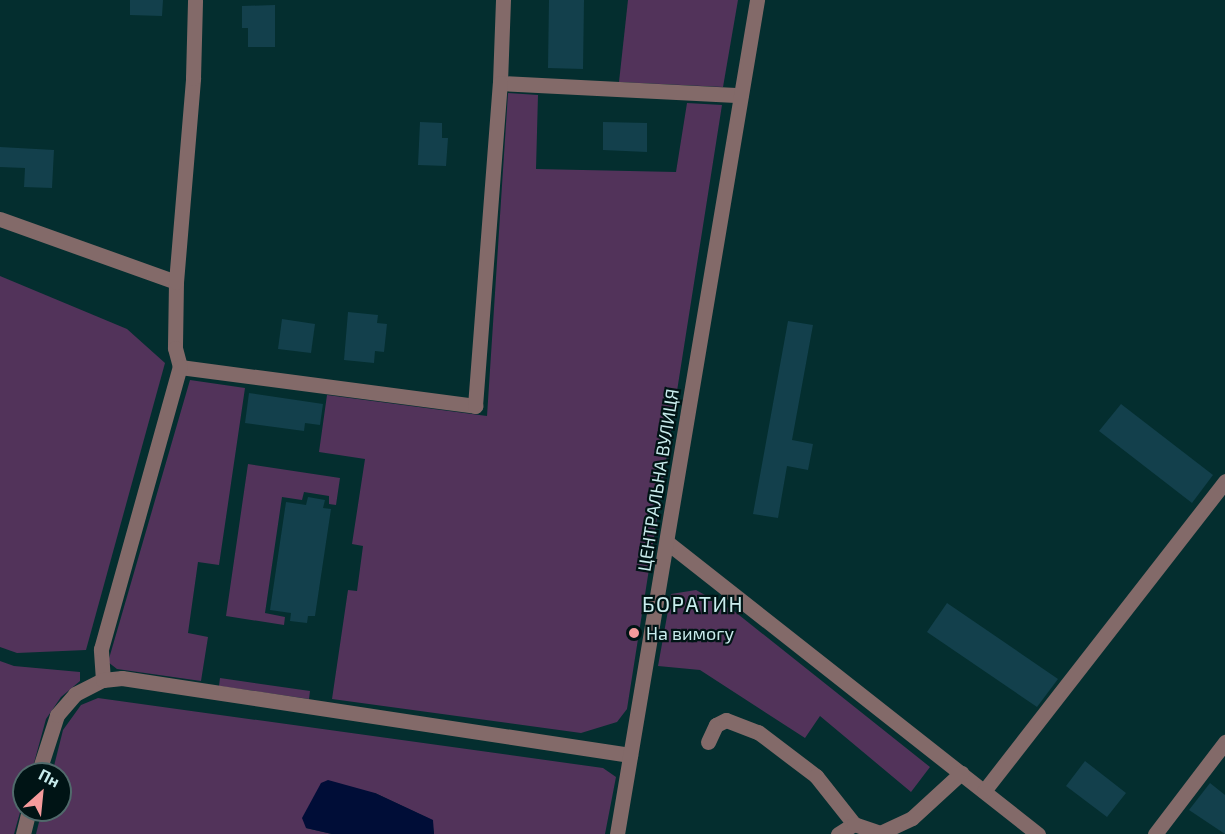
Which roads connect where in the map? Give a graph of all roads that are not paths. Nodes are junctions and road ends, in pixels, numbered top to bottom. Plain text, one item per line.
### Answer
1 (195, 0) edge
2 (503, 0) edge
3 (757, 0) edge
4 (500, 83) junction
5 (741, 95) junction
6 (0, 219) edge
7 (176, 282) junction
8 (180, 367) junction
9 (1225, 481) edge
10 (668, 543) junction
11 (103, 681) junction
12 (708, 742) dead end
13 (1225, 742) edge
14 (630, 755) junction
15 (42, 762) edge
16 (961, 773) junction
17 (984, 791) junction
18 (854, 824) junction
19 (617, 834) edge
20 (838, 834) edge
21 (1038, 834) edge
22 (1155, 834) edge

1 - 7 street
2 - 4 street
3 - 5 street, ЦЕНТРАЛЬНА ВУЛИЦЯ
4 - 5 street
4 - 8 street
5 - 10 street, ЦЕНТРАЛЬНА ВУЛИЦЯ
6 - 7 street
7 - 8 street
8 - 11 street
9 - 17 street
10 - 14 street, ЦЕНТРАЛЬНА ВУЛИЦЯ
10 - 16 street
11 - 14 street
11 - 15 street
12 - 18 street
13 - 22 street
14 - 19 street, ЦЕНТРАЛЬНА ВУЛИЦЯ
16 - 17 street
16 - 18 street
17 - 21 street
18 - 20 street

